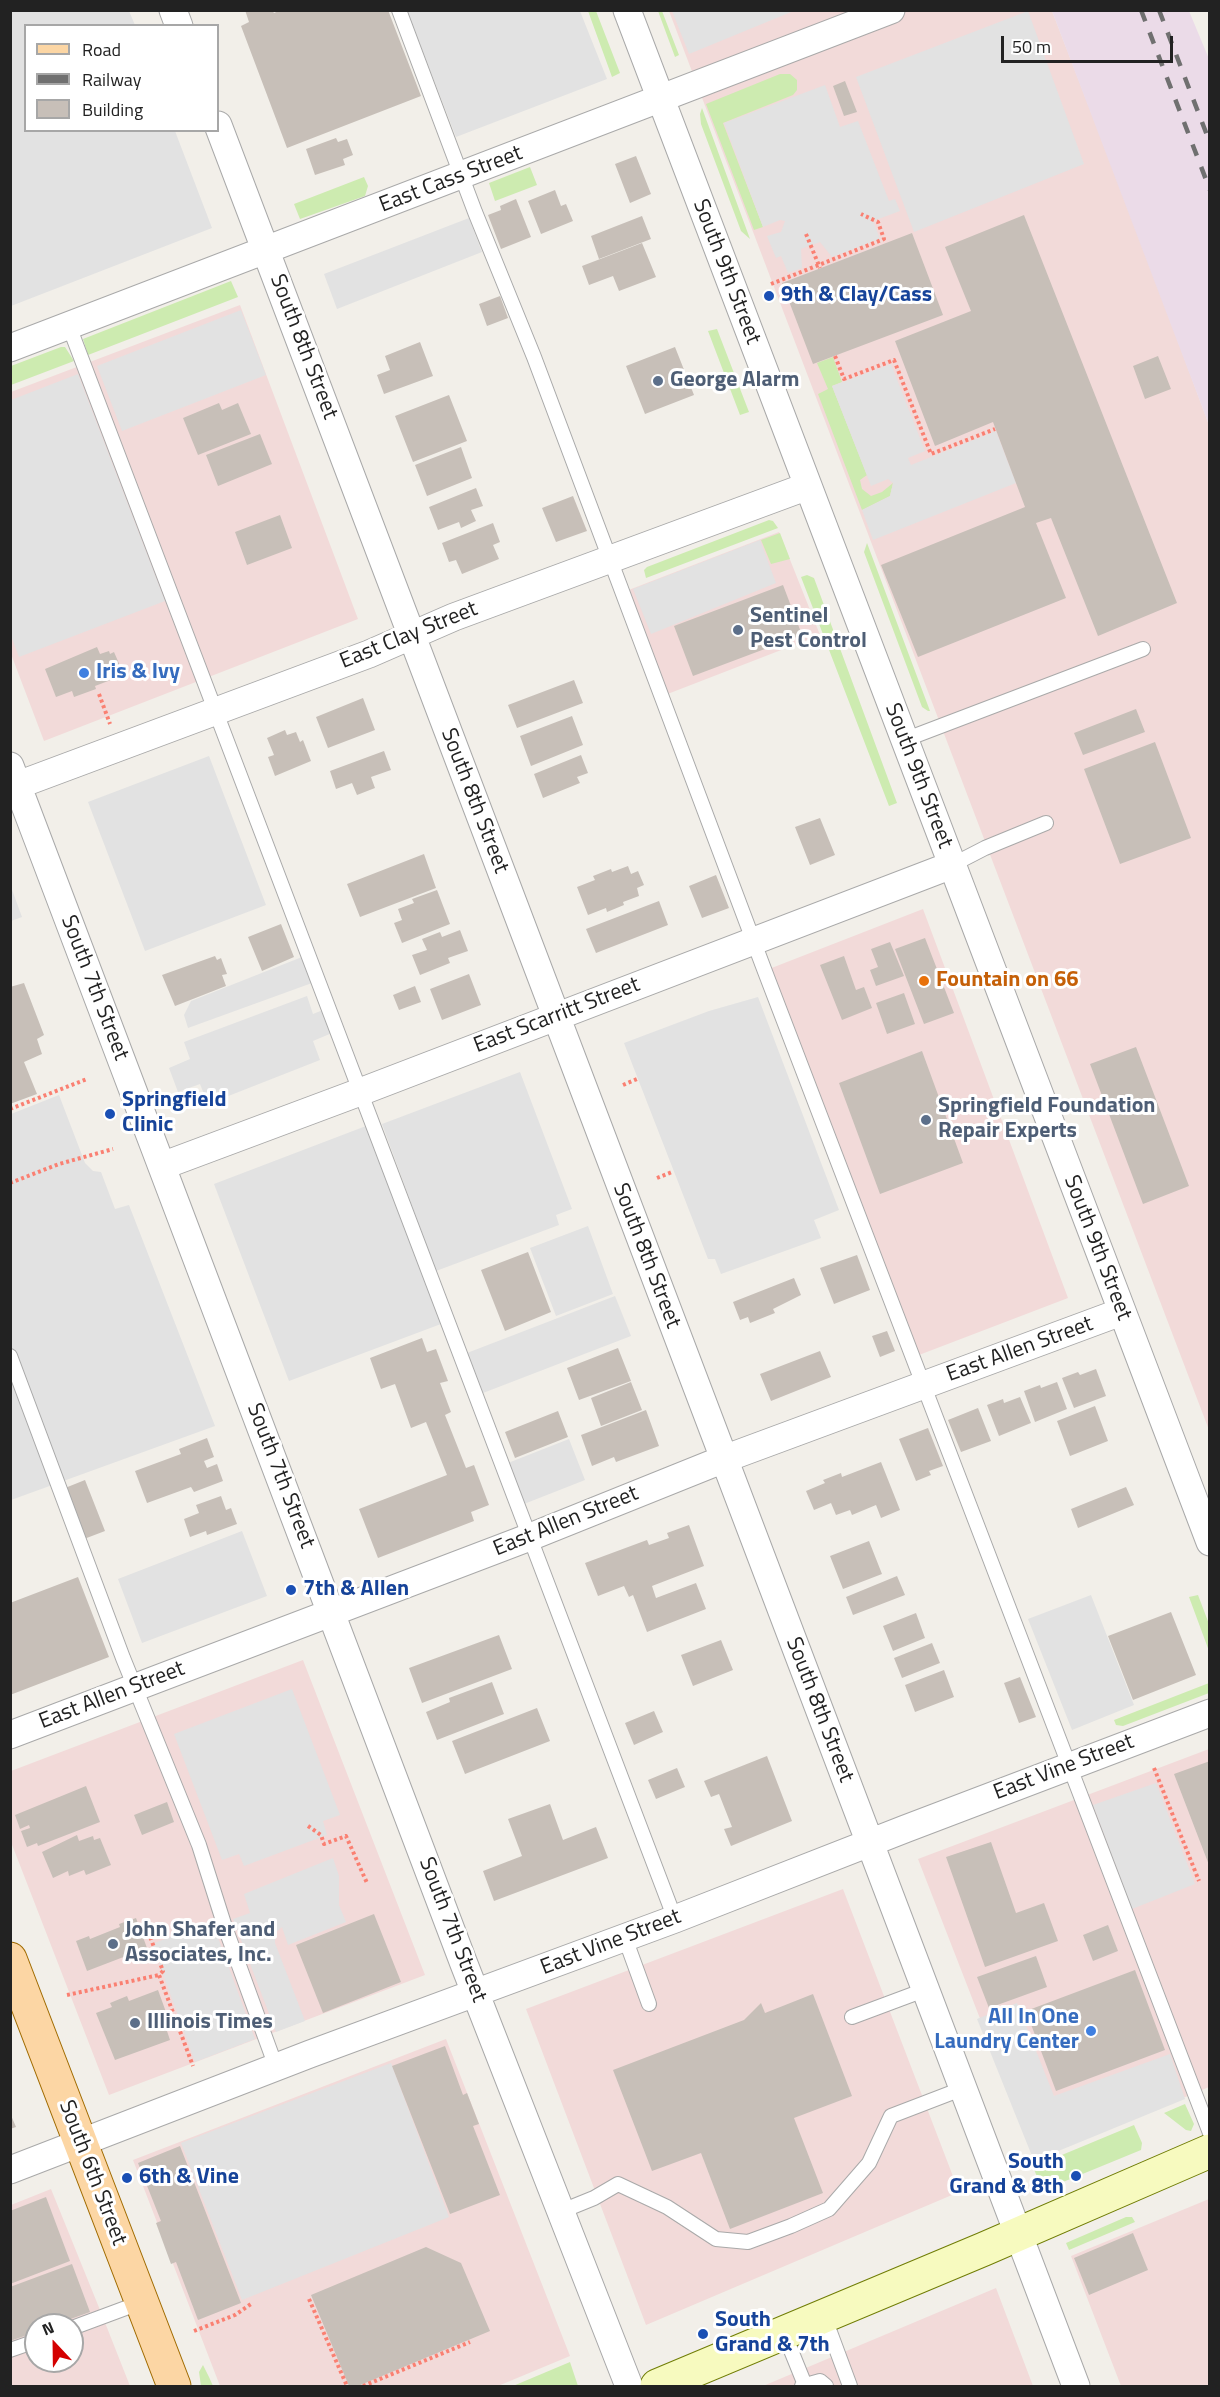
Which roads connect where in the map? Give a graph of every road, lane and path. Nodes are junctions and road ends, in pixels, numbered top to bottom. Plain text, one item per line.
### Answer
1 (399, 10) edge
2 (627, 10) edge
3 (891, 10) edge
4 (661, 100) junction
5 (219, 127) edge
6 (462, 175) junction
7 (861, 214) dead end
8 (806, 234) dead end
9 (266, 250) junction
10 (819, 267) junction
11 (771, 284) dead end
12 (69, 326) junction
13 (10, 348) edge
14 (835, 356) dead end
15 (995, 429) dead end
16 (808, 486) junction
17 (611, 560) junction
18 (412, 636) junction
19 (1143, 649) dead end
20 (99, 694) dead end
21 (215, 710) junction
22 (111, 725) dead end
23 (904, 740) junction
24 (13, 780) edge
25 (1046, 823) dead end
26 (952, 865) junction
27 (754, 940) junction
28 (556, 1017) junction
29 (638, 1079) dead end
30 (87, 1080) dead end
31 (623, 1085) dead end
32 (360, 1092) junction
33 (10, 1109) edge
34 (113, 1149) dead end
35 (162, 1166) junction
36 (672, 1172) dead end
37 (657, 1178) dead end
38 (10, 1183) edge
39 (1122, 1312) junction
40 (10, 1356) edge
41 (923, 1386) junction
42 (724, 1460) junction
43 (530, 1537) junction
44 (1209, 1542) edge
45 (332, 1613) junction
46 (135, 1687) junction
47 (1209, 1713) edge
48 (10, 1735) edge
49 (1069, 1766) junction
50 (1154, 1768) dead end
51 (308, 1826) dead end
52 (870, 1842) junction
53 (1199, 1881) dead end
54 (367, 1883) dead end
55 (675, 1919) junction
56 (146, 1926) dead end
57 (625, 1938) junction
58 (10, 1959) edge
59 (159, 1975) junction
60 (927, 1989) junction
61 (476, 1994) junction
62 (67, 1995) dead end
63 (649, 2004) dead end
64 (852, 2017) dead end
65 (193, 2066) dead end
66 (276, 2067) junction
67 (964, 2088) junction
68 (1209, 2133) edge
69 (80, 2143) junction
70 (1209, 2151) edge
71 (10, 2170) edge
72 (562, 2211) junction
73 (1019, 2234) junction
74 (309, 2299) dead end
75 (142, 2302) junction
76 (251, 2304) dead end
77 (824, 2316) junction
78 (84, 2324) edge
79 (194, 2331) dead end
80 (784, 2333) junction
81 (470, 2342) dead end
82 (174, 2386) edge
83 (347, 2386) edge
84 (363, 2386) edge
85 (629, 2386) edge
86 (657, 2386) edge
87 (804, 2386) edge
88 (826, 2386) edge
89 (850, 2386) edge
90 (1077, 2386) edge

1 - 6 lane
2 - 4 street, South 9th Street
3 - 4 street, East Cass Street
4 - 6 street, East Cass Street
4 - 16 street, South 9th Street
5 - 9 street, South 8th Street
6 - 9 street, East Cass Street
6 - 17 lane
7 - 10 path
8 - 10 path
9 - 12 street, East Cass Street
9 - 18 street, South 8th Street
10 - 11 path
12 - 13 street, East Cass Street
12 - 21 lane
14 - 15 path
16 - 17 street, East Clay Street
16 - 23 street, South 9th Street
17 - 18 street, East Clay Street
17 - 27 lane
18 - 21 street, East Clay Street
18 - 28 street, South 8th Street
19 - 23 lane
20 - 22 path
21 - 24 street, East Clay Street
21 - 32 lane
23 - 26 street, South 9th Street
24 - 35 street, South 7th Street
25 - 26 lane
26 - 27 street, East Scarritt Street
26 - 39 street, South 9th Street
27 - 28 street, East Scarritt Street
27 - 41 lane
28 - 32 street, East Scarritt Street
28 - 42 street, South 8th Street
29 - 31 path
30 - 33 path
32 - 35 street, East Scarritt Street
32 - 43 lane
34 - 38 path
35 - 45 street, South 7th Street
36 - 37 path
39 - 41 street, East Allen Street
39 - 44 street, South 9th Street
40 - 46 lane
41 - 42 street, East Allen Street
41 - 49 lane
42 - 43 street, East Allen Street
42 - 52 street, South 8th Street
43 - 45 street, East Allen Street
43 - 55 lane
45 - 46 street, East Allen Street
45 - 61 street, South 7th Street
46 - 48 street, East Allen Street
46 - 66 lane
47 - 49 street, East Vine Street
49 - 52 street, East Vine Street
49 - 68 lane
50 - 53 path
51 - 54 path
52 - 55 street, East Vine Street
52 - 60 street, South 8th Street
55 - 57 street, East Vine Street
56 - 59 path
57 - 61 street, East Vine Street
57 - 63 lane
58 - 69 main road, South 6th Street
59 - 62 path
59 - 65 path
60 - 64 lane
60 - 67 street, South 8th Street
61 - 66 street, East Vine Street
61 - 72 street, South 7th Street
66 - 69 street, East Vine Street
67 - 72 lane
67 - 73 street, South 8th Street
69 - 71 street, East Vine Street
69 - 75 main road, South 6th Street
70 - 73 main road
72 - 85 street, South 7th Street
73 - 77 main road
73 - 90 street, South 8th Street
74 - 83 path
75 - 78 lane
75 - 82 main road, South 6th Street
76 - 79 path
77 - 80 main road
77 - 89 lane
80 - 86 main road
80 - 87 lane
81 - 84 path
87 - 88 lane

